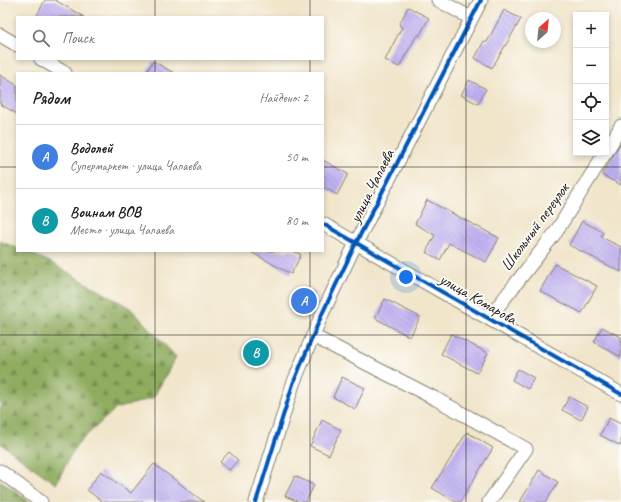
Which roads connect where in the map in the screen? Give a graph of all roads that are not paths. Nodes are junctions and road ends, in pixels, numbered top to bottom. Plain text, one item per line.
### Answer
1 (438, 0) edge
2 (481, 0) edge
3 (471, 18) junction
4 (0, 35) edge
5 (16, 44) edge
6 (43, 60) edge
7 (63, 72) edge
8 (621, 126) edge
9 (609, 147) edge
10 (604, 156) edge
11 (324, 225) edge
12 (356, 243) junction
13 (489, 318) junction
14 (313, 336) junction
15 (621, 394) edge
16 (0, 471) edge
17 (41, 502) edge
18 (256, 502) edge
19 (490, 502) edge

1 - 3 street
2 - 3 street, улица Чапаева
3 - 12 street, улица Чапаева
4 - 5 street
6 - 7 street
8 - 9 street, Школьный переулок
10 - 13 street, Школьный переулок
11 - 12 street, улица Комарова
12 - 13 street, улица Комарова
12 - 14 street, улица Чапаева
13 - 15 street, улица Комарова
14 - 18 street, улица Чапаева
14 - 19 street
16 - 17 street

